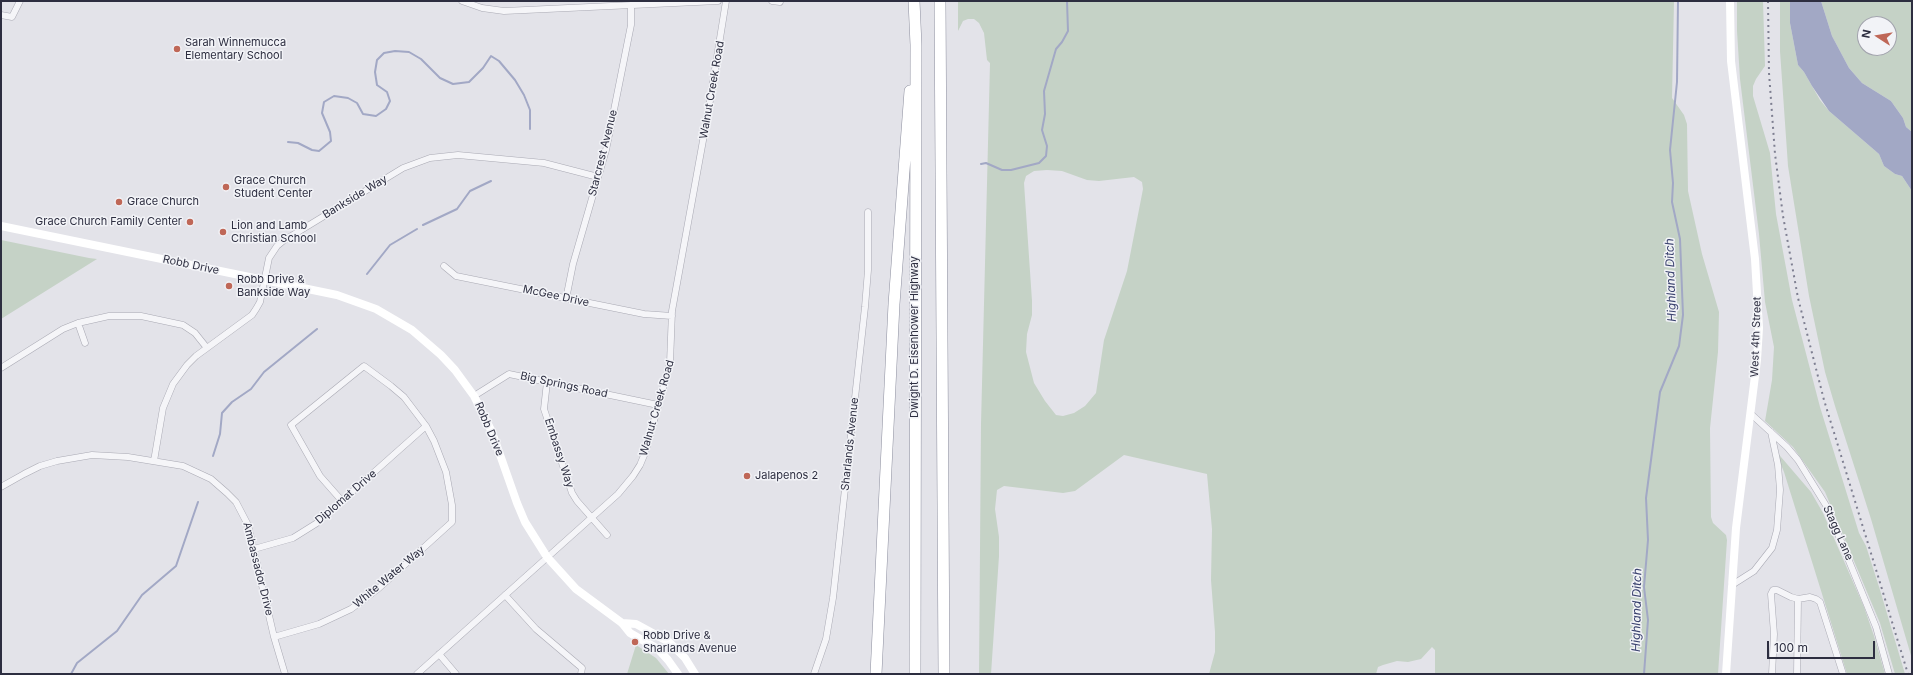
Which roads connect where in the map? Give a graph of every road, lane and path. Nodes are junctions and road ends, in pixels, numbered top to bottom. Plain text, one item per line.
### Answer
1 (20, 1) edge
2 (462, 1) edge
3 (718, 1) edge
4 (726, 1) edge
5 (772, 1) edge
6 (914, 1) edge
7 (940, 1) edge
8 (1730, 1) edge
9 (780, 2) dead end
10 (631, 5) junction
11 (1, 15) edge
12 (916, 45) junction
13 (598, 177) junction
14 (868, 212) dead end
15 (1, 226) edge
16 (444, 266) dead end
17 (264, 280) junction
18 (566, 298) junction
19 (672, 316) junction
20 (78, 323) junction
21 (86, 343) dead end
22 (207, 348) junction
23 (1, 368) edge
24 (547, 382) junction
25 (474, 396) junction
26 (658, 405) junction
27 (1750, 414) junction
28 (426, 426) junction
29 (1770, 432) junction
30 (154, 461) junction
31 (1, 487) edge
32 (342, 501) junction
33 (592, 517) junction
34 (607, 535) dead end
35 (254, 549) junction
36 (547, 557) junction
37 (1732, 585) junction
38 (505, 595) junction
39 (1798, 599) junction
40 (622, 623) junction
41 (274, 637) junction
42 (439, 654) junction
43 (286, 674) edge
44 (417, 674) edge
45 (456, 674) edge
46 (581, 674) edge
47 (678, 674) edge
48 (695, 674) edge
49 (814, 674) edge
50 (876, 674) edge
51 (915, 674) edge
52 (944, 674) edge
53 (1726, 674) edge
54 (1772, 674) edge
55 (1797, 674) edge
56 (1843, 674) edge
57 (1889, 674) edge

1 - 11 street
2 - 10 street
3 - 10 street
4 - 19 street, Walnut Creek Road
5 - 9 street
6 - 12 highway, Dwight D. Eisenhower Highway
7 - 52 highway
8 - 27 main road, West 4th Street
10 - 13 street, Starcrest Avenue
12 - 50 highway
12 - 51 highway, Dwight D. Eisenhower Highway
13 - 17 street, Bankside Way
13 - 18 street, Starcrest Avenue
14 - 49 street, Sharlands Avenue
15 - 17 main road, Robb Drive
16 - 18 street, McGee Drive
17 - 22 street, Bankside Way
17 - 25 main road, Robb Drive
18 - 19 street, McGee Drive
19 - 26 street, Walnut Creek Road
20 - 21 street
20 - 22 street
20 - 23 street
22 - 30 street, Bankside Way
24 - 25 street, Big Springs Road
24 - 26 street, Big Springs Road
24 - 33 street, Embassy Way
25 - 36 main road, Robb Drive
26 - 33 street, Walnut Creek Road
27 - 29 street, Stagg Lane
27 - 37 main road, West 4th Street
28 - 32 street, Diplomat Drive
28 - 32 street
28 - 41 street, White Water Way
29 - 37 street
29 - 57 street, Stagg Lane
30 - 31 street, Ambassador Drive
30 - 35 street, Ambassador Drive
32 - 35 street, Diplomat Drive
33 - 34 street, Embassy Way
33 - 36 street, Walnut Creek Road
35 - 41 street, Ambassador Drive
36 - 38 street, Walnut Creek Road
36 - 40 main road, Robb Drive
37 - 53 main road, West 4th Street
38 - 42 street, Walnut Creek Road
38 - 46 street
39 - 54 street
39 - 55 street
39 - 56 street
40 - 47 main road, Robb Drive
40 - 48 main road, Robb Drive
41 - 43 street, Ambassador Drive
42 - 44 street, Walnut Creek Road
42 - 45 street

